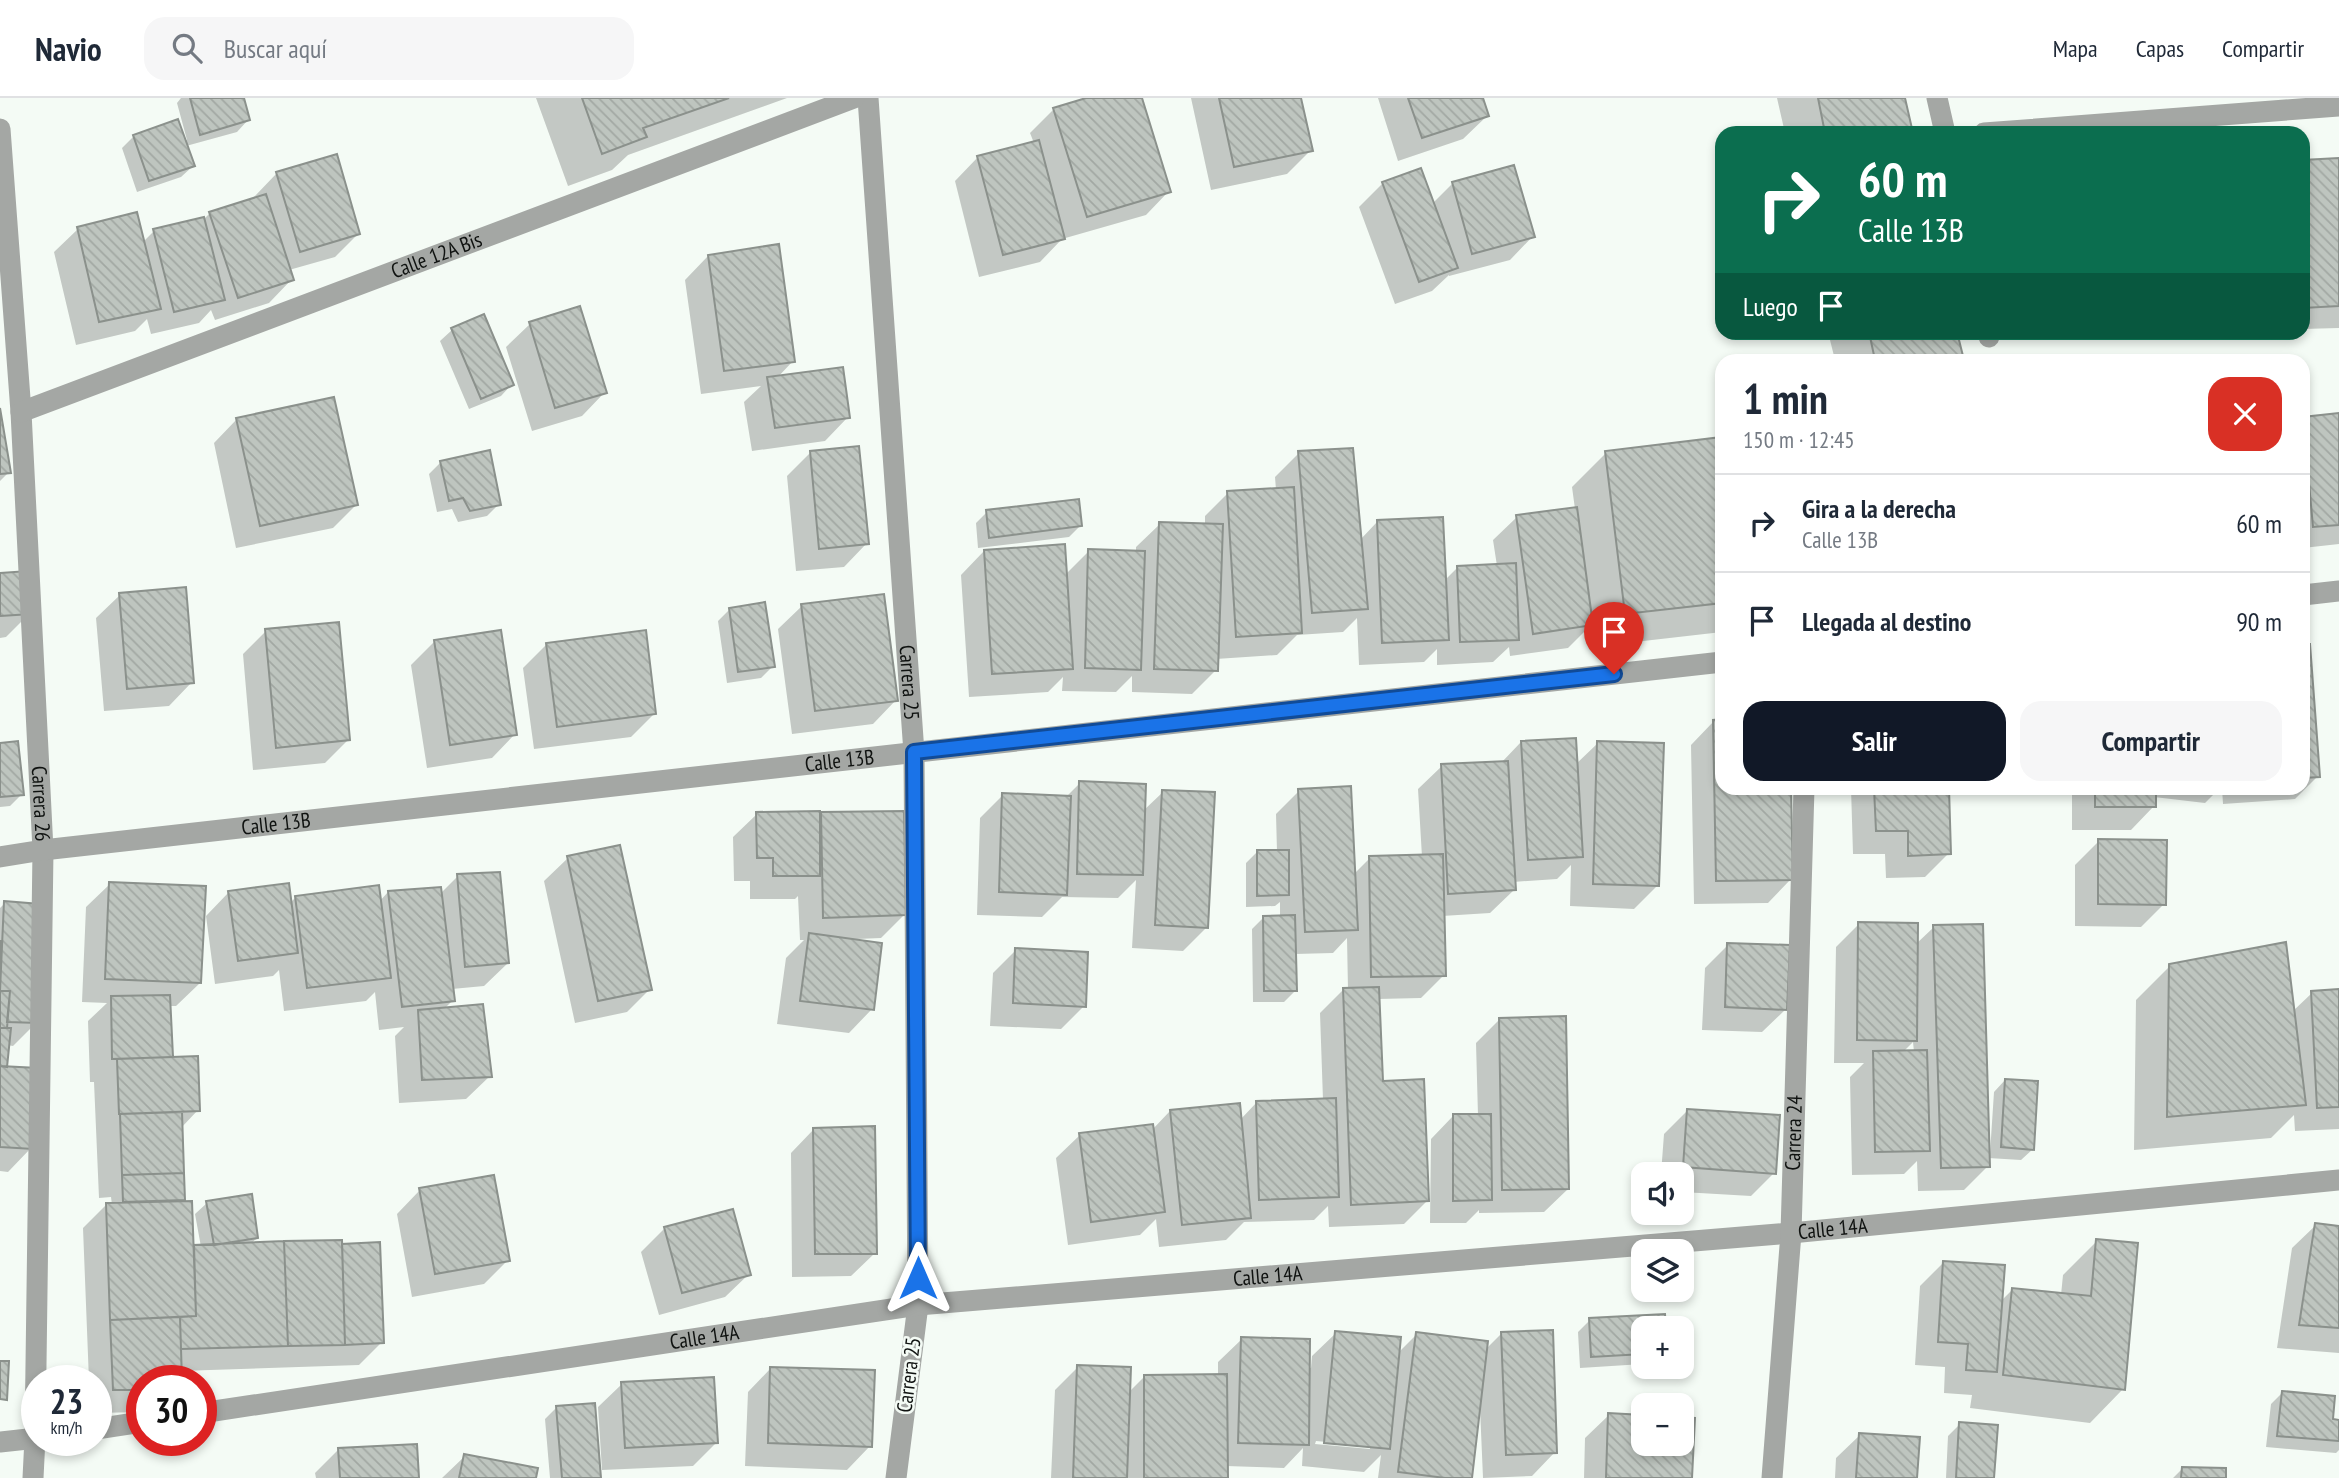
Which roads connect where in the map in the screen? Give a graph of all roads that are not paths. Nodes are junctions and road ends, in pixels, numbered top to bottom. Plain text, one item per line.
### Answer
1 (854, 98) edge
2 (868, 98) edge
3 (1937, 98) edge
4 (2339, 106) edge
5 (1943, 126) edge
6 (2076, 126) edge
7 (0, 129) edge
8 (1, 171) edge
9 (21, 412) junction
10 (2339, 591) edge
11 (2310, 594) edge
12 (1715, 663) edge
13 (914, 752) junction
14 (1804, 795) edge
15 (43, 850) junction
16 (0, 857) edge
17 (2339, 1180) edge
18 (1791, 1233) junction
19 (918, 1306) junction
20 (37, 1365) edge
21 (217, 1411) edge
22 (21, 1440) edge
23 (0, 1442) edge
24 (35, 1456) edge
25 (33, 1478) edge
26 (896, 1478) edge
27 (1772, 1478) edge

1 - 9 street, Calle 12A Bis
2 - 13 street, Carrera 25
3 - 5 street
4 - 6 street
7 - 8 street, Carrera 26
8 - 9 street, Carrera 26
9 - 15 street, Carrera 26
10 - 11 street
12 - 13 street, Calle 13B
13 - 15 street, Calle 13B
13 - 19 street, Carrera 25
14 - 18 street, Carrera 24
15 - 16 street, Calle 13B
15 - 20 street, Carrera 26
17 - 18 street, Calle 14A
18 - 19 street, Calle 14A
18 - 27 street, Carrera 24
19 - 21 street, Calle 14A
19 - 26 street, Carrera 25
22 - 23 street
24 - 25 street, Carrera 26

